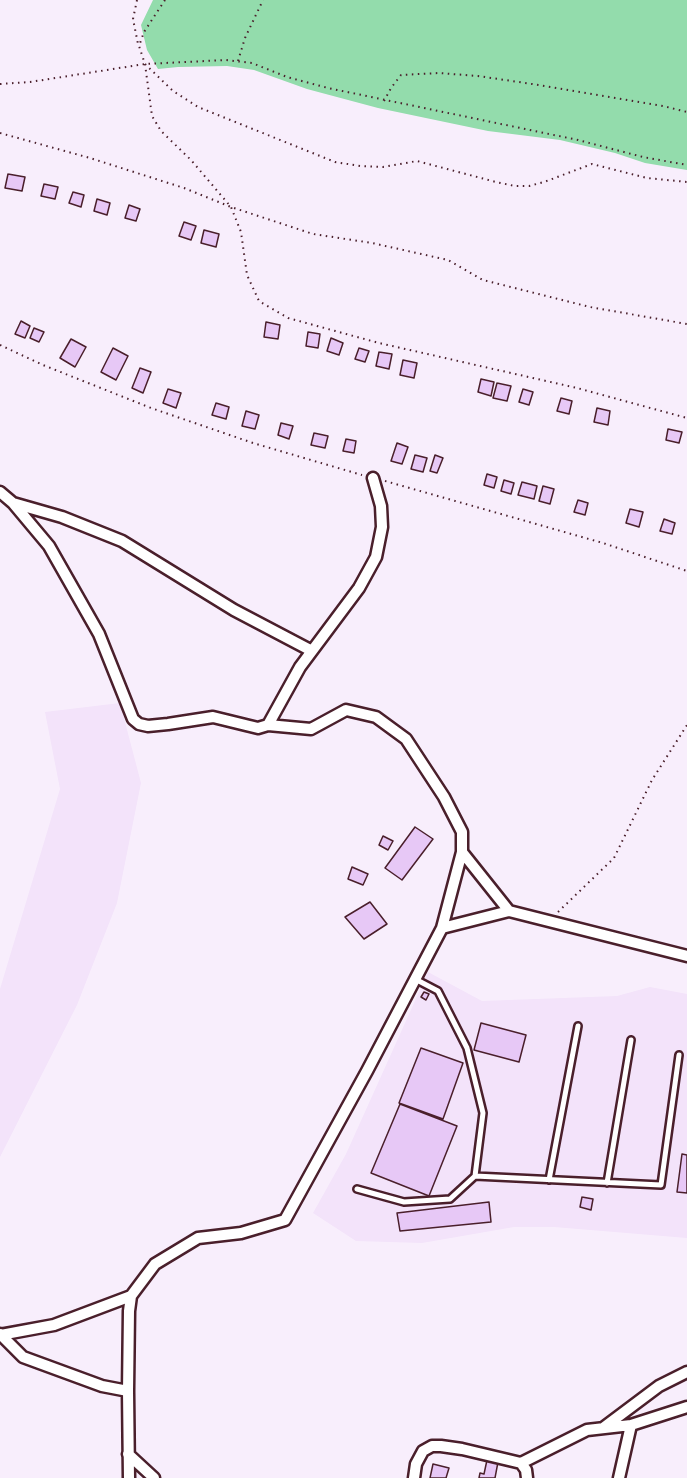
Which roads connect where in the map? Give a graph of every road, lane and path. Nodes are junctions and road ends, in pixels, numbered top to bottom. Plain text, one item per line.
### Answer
1 (137, 0) edge
2 (165, 0) edge
3 (263, 0) edge
4 (139, 46) junction
5 (238, 61) junction
6 (145, 64) junction
7 (0, 84) edge
8 (384, 101) junction
9 (687, 112) edge
10 (0, 133) edge
11 (687, 165) edge
12 (687, 182) edge
13 (231, 207) junction
14 (687, 324) edge
15 (0, 345) edge
16 (687, 418) edge
17 (373, 478) junction
18 (0, 492) edge
19 (13, 503) junction
20 (687, 571) edge
21 (312, 651) junction
22 (268, 725) junction
23 (687, 725) edge
24 (462, 852) junction
25 (509, 911) junction
26 (550, 921) junction
27 (442, 928) junction
28 (687, 956) edge
29 (415, 979) junction
30 (578, 1026) dead end
31 (631, 1040) dead end
32 (679, 1054) dead end
33 (476, 1176) junction
34 (549, 1180) junction
35 (607, 1183) junction
36 (357, 1189) dead end
37 (131, 1296) junction
38 (0, 1335) edge
39 (687, 1372) edge
40 (128, 1391) junction
41 (687, 1407) edge
42 (631, 1425) junction
43 (602, 1428) junction
44 (128, 1454) junction
45 (521, 1463) junction
46 (527, 1477) edge
47 (129, 1478) edge
48 (154, 1478) edge
49 (414, 1478) edge
50 (618, 1478) edge

1 - 4 path
2 - 4 path
3 - 5 path
4 - 6 path
5 - 6 path
5 - 8 path
6 - 7 path
6 - 12 path
6 - 13 path
8 - 9 path
8 - 11 path
10 - 13 path
13 - 14 path
13 - 16 path
15 - 17 path
17 - 20 path
17 - 21 street
18 - 19 street
19 - 21 street
19 - 22 street
21 - 22 street
22 - 24 street
23 - 26 path
24 - 25 street
24 - 27 street
25 - 26 street
25 - 27 street
26 - 28 street
27 - 29 street
29 - 33 lane
29 - 37 street
30 - 34 lane
31 - 35 lane
32 - 35 lane
33 - 34 lane
33 - 36 lane
34 - 35 lane
37 - 38 street
37 - 40 street
38 - 40 street
39 - 43 street
40 - 44 street
41 - 42 street
42 - 43 street
42 - 50 street
43 - 45 street
44 - 47 street
44 - 48 street
45 - 46 street
45 - 49 street

